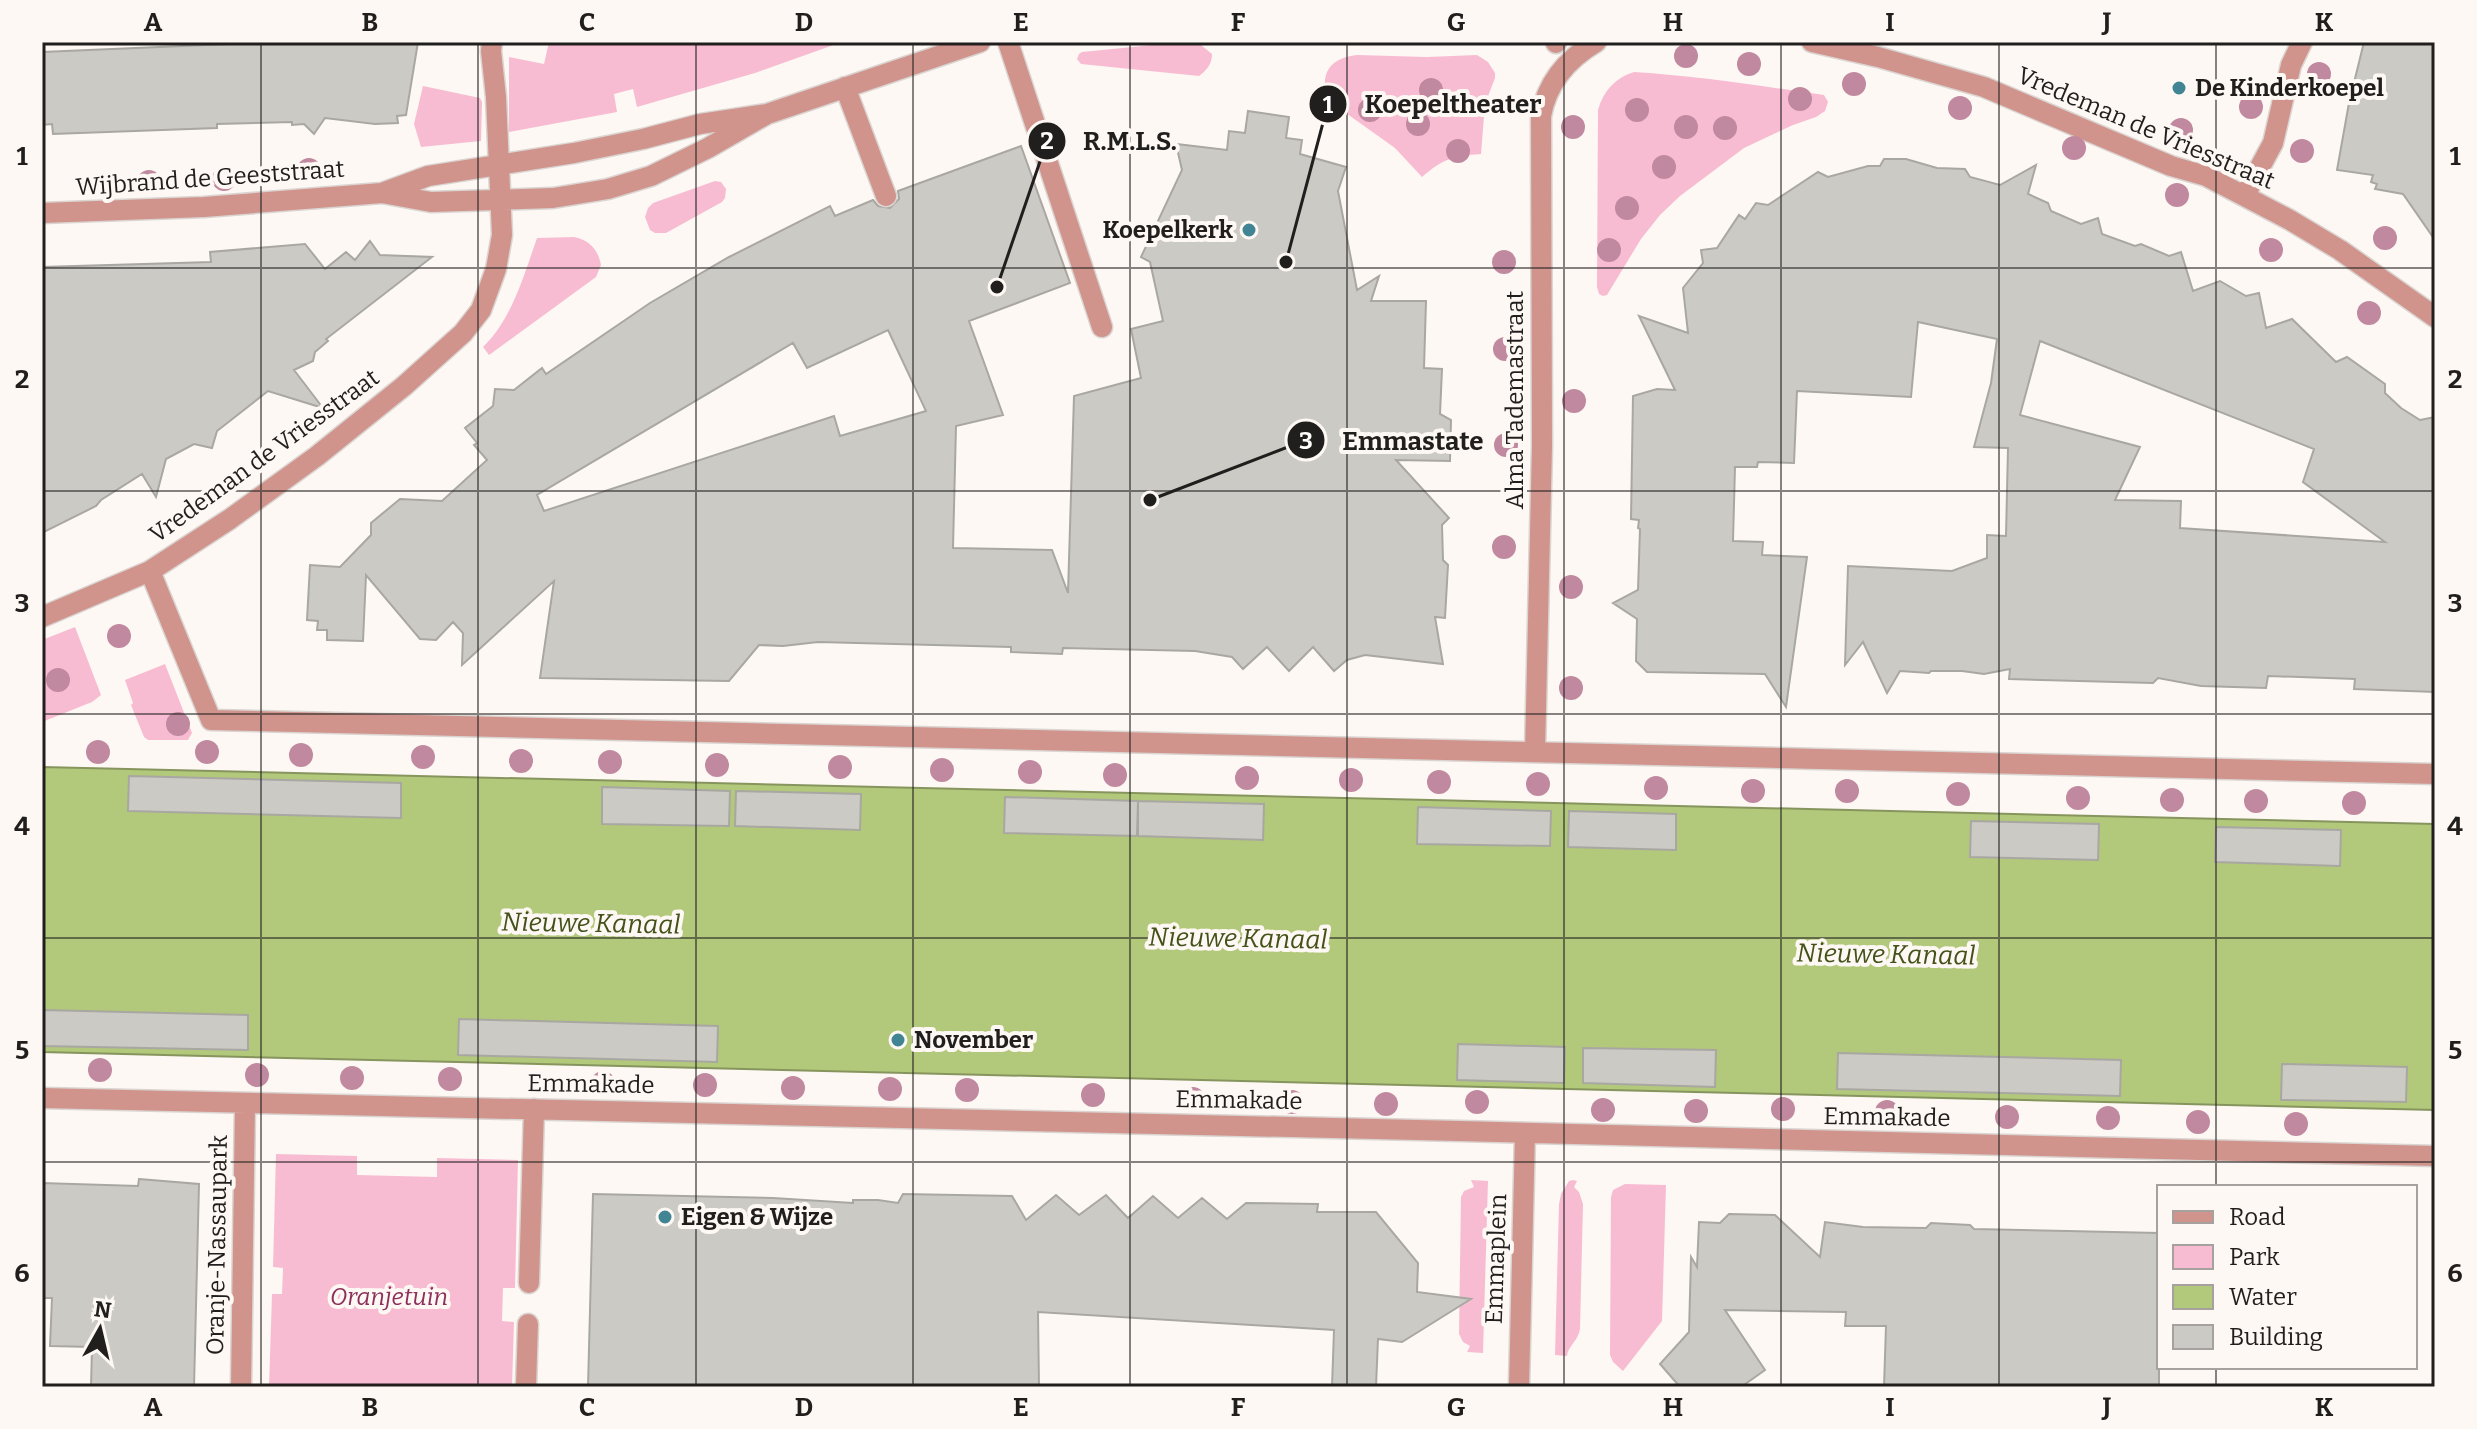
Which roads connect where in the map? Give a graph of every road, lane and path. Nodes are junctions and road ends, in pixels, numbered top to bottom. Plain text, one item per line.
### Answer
1 (492, 42) edge
2 (980, 42) edge
3 (1008, 42) edge
4 (1596, 42) edge
5 (1812, 42) edge
6 (2302, 42) edge
7 (845, 87) junction
8 (767, 114) junction
9 (498, 165) junction
10 (382, 193) junction
11 (2245, 195) junction
12 (886, 196) dead end
13 (500, 201) junction
14 (42, 213) edge
15 (2435, 317) edge
16 (1102, 327) dead end
17 (150, 571) junction
18 (42, 617) edge
19 (1535, 752) junction
20 (2435, 774) edge
21 (42, 1098) edge
22 (245, 1103) junction
23 (534, 1109) junction
24 (1525, 1133) junction
25 (2435, 1156) edge
26 (529, 1283) dead end
27 (528, 1324) dead end
28 (241, 1387) edge
29 (526, 1387) edge
30 (1519, 1387) edge

1 - 9 street, Vredeman de Vriesstraat
2 - 7 street
3 - 16 street
4 - 19 street, Alma Tademastraat
5 - 11 street, Vredeman de Vriesstraat
6 - 11 street
7 - 8 street
7 - 12 street
8 - 9 street
8 - 13 street
9 - 10 street, Wijbrand de Geeststraat
9 - 13 street, Vredeman de Vriesstraat
10 - 13 street, Wijbrand de Geeststraat
10 - 14 street, Wijbrand de Geeststraat
11 - 15 street, Vredeman de Vriesstraat
13 - 17 street, Vredeman de Vriesstraat
17 - 18 street, Vredeman de Vriesstraat
17 - 19 street
19 - 20 street
21 - 22 street, Emmakade
22 - 23 street, Emmakade
22 - 28 street, Oranje-Nassaupark
23 - 24 street, Emmakade
23 - 26 street
24 - 25 street, Emmakade
24 - 30 street, Emmaplein
27 - 29 street

